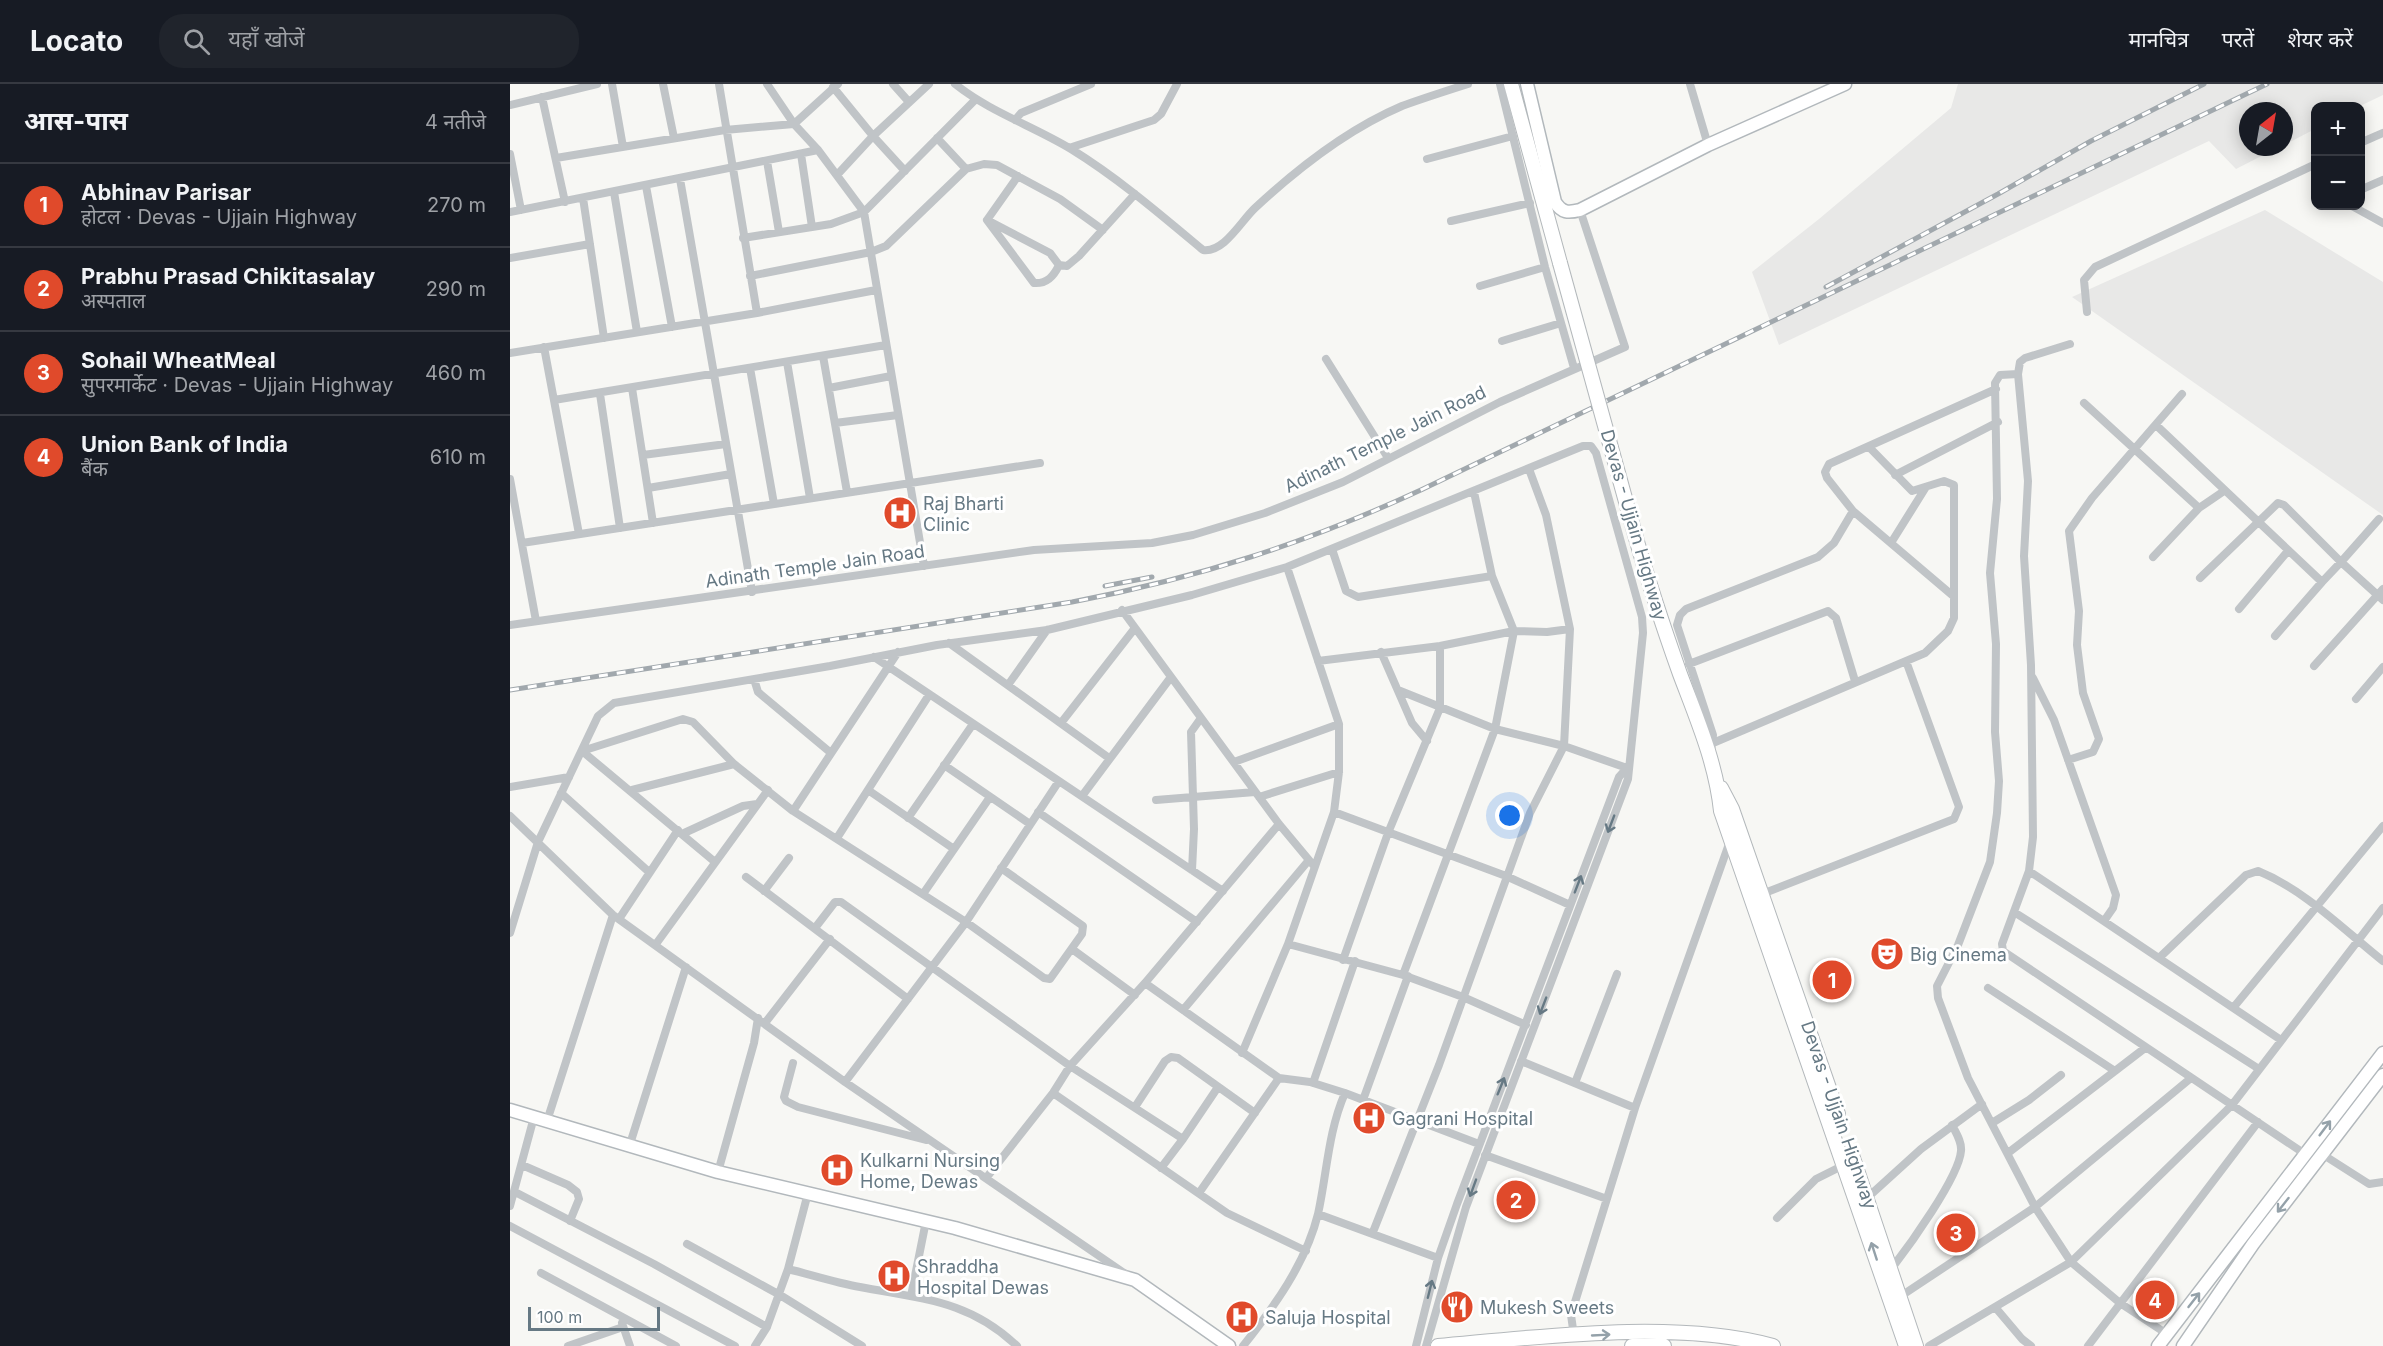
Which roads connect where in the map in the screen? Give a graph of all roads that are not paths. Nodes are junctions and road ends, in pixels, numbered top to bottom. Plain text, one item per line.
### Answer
1 (597, 84) edge
2 (612, 84) edge
3 (663, 84) edge
4 (719, 84) edge
5 (767, 84) edge
6 (893, 84) edge
7 (929, 84) edge
8 (955, 84) edge
9 (1091, 84) edge
10 (1177, 84) edge
11 (1468, 84) edge
12 (1500, 84) edge
13 (1511, 84) edge
14 (1527, 84) edge
15 (1690, 84) edge
16 (835, 86) edge
17 (1837, 86) edge
18 (542, 97) junction
19 (975, 100) junction
20 (909, 102) junction
21 (510, 105) edge
22 (1015, 120) junction
23 (794, 124) junction
24 (726, 130) junction
25 (2383, 133) edge
26 (873, 136) junction
27 (1513, 136) junction
28 (675, 138) junction
29 (937, 138) junction
30 (2365, 141) edge
31 (1708, 145) junction
32 (623, 147) junction
33 (1069, 148) junction
34 (818, 150) junction
35 (510, 154) edge
36 (801, 154) junction
37 (556, 158) junction
38 (1426, 159) dead end
39 (767, 161) junction
40 (2311, 166) edge
41 (732, 169) junction
42 (966, 169) junction
43 (905, 171) junction
44 (837, 176) junction
45 (1018, 176) junction
46 (680, 179) junction
47 (2383, 180) edge
48 (646, 186) junction
49 (2365, 188) edge
50 (614, 192) junction
51 (1135, 194) junction
52 (583, 198) junction
53 (565, 202) junction
54 (1530, 203) junction
55 (521, 210) junction
56 (1580, 210) junction
57 (2359, 210) edge
58 (510, 212) edge
59 (864, 212) junction
60 (987, 220) junction
61 (1451, 220) dead end
62 (2383, 223) edge
63 (812, 227) junction
64 (1103, 230) junction
65 (779, 232) junction
66 (743, 238) junction
67 (590, 244) junction
68 (871, 252) junction
69 (510, 258) edge
70 (1059, 265) junction
71 (1545, 267) junction
72 (750, 276) junction
73 (1480, 286) dead end
74 (876, 290) junction
75 (2087, 312) dead end
76 (757, 313) junction
77 (705, 321) junction
78 (1561, 323) junction
79 (672, 327) junction
80 (637, 332) junction
81 (604, 338) junction
82 (1502, 341) dead end
83 (2070, 344) dead end
84 (886, 345) junction
85 (544, 347) junction
86 (510, 353) edge
87 (824, 356) junction
88 (1326, 359) dead end
89 (787, 362) junction
90 (750, 368) junction
91 (1574, 368) junction
92 (714, 374) junction
93 (2018, 374) junction
94 (891, 376) junction
95 (632, 388) junction
96 (829, 388) junction
97 (1996, 389) junction
98 (600, 394) junction
99 (2182, 394) dead end
100 (554, 400) junction
101 (2084, 403) dead end
102 (898, 415) junction
103 (1998, 422) junction
104 (835, 423) junction
105 (2156, 425) junction
106 (726, 444) junction
107 (1869, 447) junction
108 (2134, 449) junction
109 (643, 455) junction
110 (1388, 458) junction
111 (1040, 463) dead end
112 (1529, 469) junction
113 (731, 474) junction
114 (1894, 475) junction
115 (510, 479) edge
116 (909, 481) junction
117 (1926, 487) junction
118 (648, 488) junction
119 (2224, 490) junction
120 (847, 492) junction
121 (1474, 492) junction
122 (810, 498) junction
123 (774, 504) junction
124 (2199, 508) junction
125 (737, 510) junction
126 (1853, 511) junction
127 (2379, 519) dead end
128 (2258, 521) junction
129 (653, 523) junction
130 (620, 528) junction
131 (579, 534) junction
132 (522, 543) junction
133 (1891, 543) junction
134 (1332, 549) junction
135 (2287, 552) junction
136 (2153, 557) dead end
137 (2342, 562) junction
138 (924, 566) junction
139 (1287, 567) junction
140 (1492, 576) junction
141 (2200, 578) dead end
142 (2322, 582) junction
143 (752, 592) junction
144 (1952, 595) junction
145 (2381, 595) edge
146 (2239, 609) dead end
147 (1122, 610) junction
148 (536, 621) junction
149 (510, 625) edge
150 (1135, 628) junction
151 (1570, 629) junction
152 (1047, 630) junction
153 (1514, 631) junction
154 (2275, 636) dead end
155 (949, 643) junction
156 (1440, 646) junction
157 (898, 652) junction
158 (1381, 652) junction
159 (874, 657) junction
160 (1318, 661) junction
161 (1906, 661) junction
162 (1689, 664) junction
163 (2314, 666) dead end
164 (888, 667) junction
165 (2383, 667) edge
166 (2031, 675) junction
167 (1171, 677) junction
168 (754, 679) junction
169 (1854, 681) junction
170 (1008, 685) junction
171 (1398, 690) junction
172 (929, 695) junction
173 (2356, 699) dead end
174 (1440, 708) junction
175 (1201, 718) junction
176 (1061, 723) junction
177 (973, 724) junction
178 (1338, 724) junction
179 (1495, 729) junction
180 (1428, 741) junction
181 (1564, 746) junction
182 (1711, 749) junction
183 (582, 751) junction
184 (831, 753) junction
185 (1110, 758) junction
186 (2068, 760) junction
187 (1234, 762) junction
188 (734, 764) junction
189 (944, 765) junction
190 (1627, 768) junction
191 (1339, 772) junction
192 (569, 777) junction
193 (1059, 781) junction
194 (1718, 784) junction
195 (510, 787) edge
196 (768, 789) junction
197 (632, 790) junction
198 (868, 790) junction
199 (561, 793) junction
200 (1257, 794) junction
201 (1082, 796) junction
202 (990, 797) junction
203 (1194, 797) junction
204 (1156, 800) dead end
205 (757, 804) junction
206 (793, 811) junction
207 (1038, 812) junction
208 (1334, 812) junction
209 (510, 816) edge
210 (908, 818) junction
211 (1030, 824) junction
212 (1279, 824) junction
213 (2383, 826) edge
214 (680, 832) junction
215 (1388, 833) junction
216 (837, 838) junction
217 (1732, 838) junction
218 (538, 842) junction
219 (954, 849) junction
220 (1448, 854) junction
221 (789, 858) dead end
222 (715, 862) junction
223 (1311, 863) junction
224 (1002, 868) junction
225 (1192, 870) junction
226 (2030, 871) junction
227 (649, 872) junction
228 (1506, 876) junction
229 (746, 878) dead end
230 (764, 891) junction
231 (1223, 891) junction
232 (923, 894) junction
233 (1762, 894) junction
234 (1570, 905) junction
235 (2316, 906) junction
236 (2383, 908) edge
237 (2014, 912) junction
238 (616, 917) junction
239 (2104, 921) junction
240 (966, 922) junction
241 (1197, 922) junction
242 (815, 928) junction
243 (510, 933) edge
244 (830, 939) junction
245 (2356, 940) junction
246 (656, 944) junction
247 (1288, 944) junction
248 (1072, 949) junction
249 (2159, 958) junction
250 (1343, 960) junction
251 (1354, 961) junction
252 (2383, 961) edge
253 (686, 967) junction
254 (930, 967) junction
255 (1617, 974) dead end
256 (1405, 976) junction
257 (1145, 984) junction
258 (1988, 988) dead end
259 (1135, 995) junction
260 (1463, 997) junction
261 (908, 999) junction
262 (2233, 1008) junction
263 (1183, 1010) junction
264 (762, 1020) junction
265 (1526, 1025) junction
266 (2281, 1040) junction
267 (2145, 1047) junction
268 (1242, 1053) junction
269 (2383, 1053) edge
270 (1521, 1061) junction
271 (793, 1063) dead end
272 (1070, 1066) junction
273 (2259, 1069) junction
274 (2115, 1071) junction
275 (2061, 1075) dead end
276 (2383, 1075) edge
277 (1279, 1078) junction
278 (2191, 1078) junction
279 (845, 1082) junction
280 (1313, 1083) junction
281 (1575, 1083) junction
282 (1218, 1087) junction
283 (1053, 1093) junction
284 (1345, 1093) junction
285 (1363, 1100) junction
286 (1982, 1104) junction
287 (2232, 1105) junction
288 (1135, 1107) junction
289 (1635, 1108) junction
290 (510, 1110) edge
291 (1255, 1113) junction
292 (534, 1116) junction
293 (1416, 1120) junction
294 (547, 1121) junction
295 (2258, 1122) junction
296 (1992, 1123) junction
297 (1952, 1125) junction
298 (1183, 1138) junction
299 (934, 1142) junction
300 (630, 1144) junction
301 (1479, 1144) junction
302 (2008, 1153) junction
303 (2306, 1154) junction
304 (2322, 1154) junction
305 (1485, 1155) junction
306 (1849, 1162) junction
307 (522, 1165) junction
308 (1161, 1168) junction
309 (718, 1172) junction
310 (987, 1177) junction
311 (2383, 1182) edge
312 (514, 1192) junction
313 (808, 1193) junction
314 (1199, 1193) junction
315 (1867, 1198) junction
316 (1607, 1199) junction
317 (510, 1206) edge
318 (2035, 1207) junction
319 (1318, 1214) junction
320 (1777, 1218) dead end
321 (570, 1221) junction
322 (926, 1221) junction
323 (510, 1226) edge
324 (1373, 1233) junction
325 (687, 1245) dead end
326 (1306, 1251) junction
327 (1438, 1258) junction
328 (2071, 1262) junction
329 (1892, 1268) junction
330 (788, 1269) junction
331 (541, 1273) dead end
332 (1135, 1280) junction
333 (780, 1295) junction
334 (911, 1296) junction
335 (1900, 1296) junction
336 (2120, 1304) junction
337 (1995, 1307) junction
338 (618, 1315) junction
339 (623, 1327) junction
340 (767, 1327) junction
341 (2167, 1334) junction
342 (1574, 1336) junction
343 (1216, 1341) edge
344 (1725, 1341) edge
345 (570, 1346) edge
346 (630, 1346) edge
347 (676, 1346) edge
348 (735, 1346) edge
349 (755, 1346) edge
350 (862, 1346) edge
351 (1017, 1346) edge
352 (1229, 1346) edge
353 (1243, 1346) edge
354 (1416, 1346) edge
355 (1426, 1346) edge
356 (1438, 1346) edge
357 (1632, 1346) edge
358 (1664, 1346) edge
359 (1773, 1346) edge
360 (1906, 1346) edge
361 (1916, 1346) edge
362 (1929, 1346) edge
363 (2031, 1346) edge
364 (2088, 1346) edge
365 (2158, 1346) edge
366 (2183, 1346) edge

1 - 18 street
2 - 32 street
3 - 28 street
4 - 24 street
5 - 23 street
6 - 20 street
7 - 20 street
8 - 19 street
9 - 22 street
10 - 33 street
11 - 51 street
12 - 27 street
13 - 182 main road, Devas - Ujjain Highway, bridge
14 - 56 street
15 - 31 street
16 - 23 street
16 - 26 street
17 - 31 street
18 - 21 street
18 - 37 street
19 - 22 street
19 - 29 street
20 - 26 street
22 - 33 street
23 - 24 street
23 - 34 street
24 - 28 street
24 - 41 street
25 - 30 street
26 - 43 street
26 - 44 street
27 - 38 street
27 - 54 street
28 - 32 street
29 - 42 street
29 - 43 street
31 - 56 street
32 - 37 street
33 - 51 street
34 - 36 street
34 - 44 street
35 - 55 street
36 - 39 street
36 - 63 street
37 - 53 street
39 - 41 street
39 - 65 street
40 - 75 street
41 - 46 street
41 - 66 street
42 - 45 street
42 - 68 street
43 - 59 street
44 - 59 street
45 - 60 street
45 - 64 street
46 - 48 street
46 - 77 street
47 - 49 street
48 - 50 street
48 - 79 street
50 - 52 street
50 - 80 street
51 - 64 street
52 - 53 street
52 - 67 street
53 - 55 street
54 - 61 street
54 - 71 street
55 - 58 street
56 - 91 street, Adinath Temple Jain Road
57 - 62 street
59 - 63 street
59 - 68 street
60 - 70 street
60 - 70 street
63 - 65 street
64 - 70 street
65 - 66 street
66 - 72 street
67 - 69 street
67 - 81 street
68 - 72 street
68 - 74 street
71 - 73 street
71 - 78 street
72 - 76 street
74 - 76 street
74 - 84 street
76 - 77 street
77 - 79 street
77 - 92 street
78 - 82 street
78 - 91 street
79 - 80 street
80 - 81 street
81 - 85 street
83 - 93 street
84 - 87 street
84 - 94 street
85 - 86 street
85 - 100 street
87 - 89 street
87 - 96 street
88 - 110 street
89 - 90 street
89 - 122 street
90 - 92 street
90 - 123 street
91 - 110 street, Adinath Temple Jain Road
92 - 95 street
92 - 106 street
93 - 97 street
93 - 166 street
94 - 96 street
94 - 102 street
95 - 98 street
95 - 109 street
96 - 104 street
97 - 103 street
97 - 107 street
98 - 100 street
98 - 130 street
99 - 105 street
100 - 131 street
101 - 108 street
102 - 104 street
102 - 116 street
103 - 114 street
103 - 286 street
104 - 120 street
105 - 108 street
105 - 119 street
106 - 109 street
106 - 113 street
107 - 114 street
107 - 126 street
108 - 124 street
108 - 186 street
109 - 118 street
110 - 138 street, Adinath Temple Jain Road
111 - 116 street
112 - 121 street
112 - 151 street
112 - 190 street
113 - 118 street
113 - 125 street
114 - 117 street
115 - 132 street
116 - 120 street
116 - 138 street
117 - 133 street
117 - 144 street
118 - 129 street
119 - 124 street
119 - 128 street
120 - 122 street
121 - 134 street
121 - 140 street
122 - 123 street
123 - 125 street
124 - 136 street
125 - 129 street
125 - 143 street
126 - 133 street
126 - 162 street
127 - 137 street
128 - 135 street
128 - 137 street
128 - 141 street
129 - 130 street
130 - 131 street
131 - 132 street
132 - 148 street
133 - 144 street
134 - 139 street
134 - 140 street
135 - 142 street
135 - 146 street
137 - 142 street
137 - 145 street
138 - 143 street, Adinath Temple Jain Road
139 - 147 street
139 - 160 street
140 - 153 street
142 - 154 street
143 - 148 street, Adinath Temple Jain Road
144 - 161 street
145 - 163 street
147 - 150 street
147 - 152 street
148 - 149 street, Adinath Temple Jain Road
150 - 167 street
150 - 176 street
151 - 153 street
151 - 181 street
152 - 155 street
152 - 170 street
153 - 156 street
153 - 179 street
155 - 157 street
155 - 170 street
156 - 158 street
156 - 174 street
157 - 159 street
157 - 164 street
158 - 160 street
158 - 171 street
159 - 164 street
159 - 168 street
160 - 178 street
161 - 169 street
161 - 233 street
162 - 169 street
162 - 182 street
164 - 172 street
164 - 184 street
165 - 173 street
166 - 186 street
166 - 226 street
167 - 175 street
167 - 185 street
168 - 183 street
168 - 184 street
169 - 182 street
170 - 176 street
171 - 174 street
171 - 180 street
172 - 177 street
172 - 198 street
174 - 179 street
174 - 180 street
175 - 187 street
175 - 203 street
176 - 185 street
177 - 189 street
177 - 193 street
178 - 187 street
178 - 191 street
179 - 181 street
179 - 220 street
180 - 215 street
181 - 190 street
181 - 228 street
182 - 194 main road, Devas - Ujjain Highway
183 - 188 street
183 - 192 street
183 - 197 street
184 - 206 street
185 - 201 street
186 - 239 street
187 - 200 street
188 - 196 street
188 - 197 street
189 - 202 street
189 - 210 street
234 -> 190 street
190 -> 270 street
191 - 200 street
191 - 208 street
192 - 195 street
192 - 199 street
193 - 201 street
193 - 207 street
194 - 217 main road, Devas - Ujjain Highway
194 - 233 main road, Devas - Ujjain Highway
196 - 205 street
196 - 206 street
197 - 214 street
198 - 210 street
198 - 216 street
199 - 218 street
199 - 227 street
200 - 203 street
200 - 212 street
201 - 225 street
202 - 211 street
202 - 219 street
203 - 204 street
203 - 225 street
205 - 214 street
205 - 222 street
206 - 216 street
207 - 211 street
207 - 241 street
208 - 215 street
208 - 223 street
209 - 218 street
210 - 219 street
211 - 224 street
212 - 223 street
212 - 231 street
213 - 235 street
214 - 222 street
214 - 227 street
215 - 220 street
215 - 250 street
216 - 232 street
217 - 289 street
217 - 306 main road, Devas - Ujjain Highway
218 - 238 street
218 - 243 street
219 - 232 street
220 - 228 street
220 - 256 street
221 - 230 street
222 - 246 street
223 - 247 street
223 - 263 street
224 - 240 street
224 - 248 street
225 - 231 street
226 - 237 street
226 - 239 street
227 - 238 street
228 - 234 street
228 - 260 street
229 - 230 street
230 - 242 street
231 - 241 street
232 - 240 street
233 - 306 main road, Devas - Ujjain Highway
234 - 265 street
235 - 245 street
235 - 249 street
235 - 262 street
236 - 245 street
237 - 267 street
237 - 273 street
238 - 246 street
238 - 294 street
239 - 249 street
240 - 248 street
240 - 254 street
241 - 257 street
242 - 244 street
242 - 254 street
244 - 261 street
244 - 264 street
245 - 252 street
245 - 266 street
246 - 253 street
247 - 250 street
247 - 268 street
248 - 259 street
249 - 262 street
250 - 251 street
251 - 256 street
251 - 280 street
253 - 264 street
253 - 300 street
254 - 261 street
254 - 272 street
255 - 281 street
256 - 260 street
256 - 285 street
257 - 259 street
257 - 263 street
258 - 274 street
259 - 272 street
260 - 265 street
260 - 293 street
261 - 279 street
262 - 266 street
263 - 268 street
264 - 279 street
264 - 309 street
301 -> 265 street
266 - 273 street
267 - 274 street
267 - 278 street
268 - 277 street
303 -> 269 street
270 - 281 street
270 - 305 street
271 - 299 street
272 - 283 street
272 - 288 street
273 - 287 street
274 - 302 street
275 - 296 street
276 - 304 street
277 - 280 street
277 - 291 street
278 - 287 street
278 - 318 street
279 - 299 street
280 - 284 street
281 - 289 street
282 - 288 street
282 - 291 street
282 - 298 street
283 - 308 street
283 - 310 street
284 - 285 street
284 - 319 street
285 - 293 street
286 - 296 street
286 - 297 street
287 - 295 street
287 - 328 street
288 - 298 street
289 - 316 street
290 - 292 street
291 - 314 street
292 - 294 street
292 - 307 street
293 - 301 street
293 - 324 street
294 - 300 street
295 - 303 street
295 - 336 street
296 - 302 street
297 - 315 street
297 - 329 street
298 - 308 street
299 - 310 street
300 - 309 street
301 - 327 street
302 - 318 street
341 -> 303 street
304 - 311 street
304 -> 366 street
305 - 316 street
305 -> 355 street
306 - 315 main road, Devas - Ujjain Highway
306 - 320 street
360 -> 306 main road, Devas - Ujjain Highway
307 - 312 street
307 - 321 street
308 - 314 street
309 - 313 street
310 - 332 street
312 - 317 street
312 - 321 street
313 - 322 street
313 - 330 street
314 - 326 street
315 - 329 main road, Devas - Ujjain Highway
316 - 342 street
318 - 328 street
318 - 335 street
319 - 324 street
319 - 326 street
321 - 340 street
322 - 332 street
322 - 334 street
323 - 348 street
324 - 327 street
325 - 333 street
326 - 353 street
354 -> 327 street
328 - 336 street
328 - 337 street
329 - 335 main road, Devas - Ujjain Highway
330 - 333 street
330 - 334 street
331 - 338 street
332 - 343 street
333 - 340 street
333 - 350 street
334 - 351 street
335 - 361 main road, Devas - Ujjain Highway
336 - 341 street
336 - 364 street
337 - 362 street
337 - 363 street
338 - 339 street
338 - 347 street
339 - 345 street
339 - 346 street
340 - 349 street
341 - 365 street
342 -> 344 main road
342 - 356 main road
343 - 352 street
344 - 359 main road
357 - 358 main road

